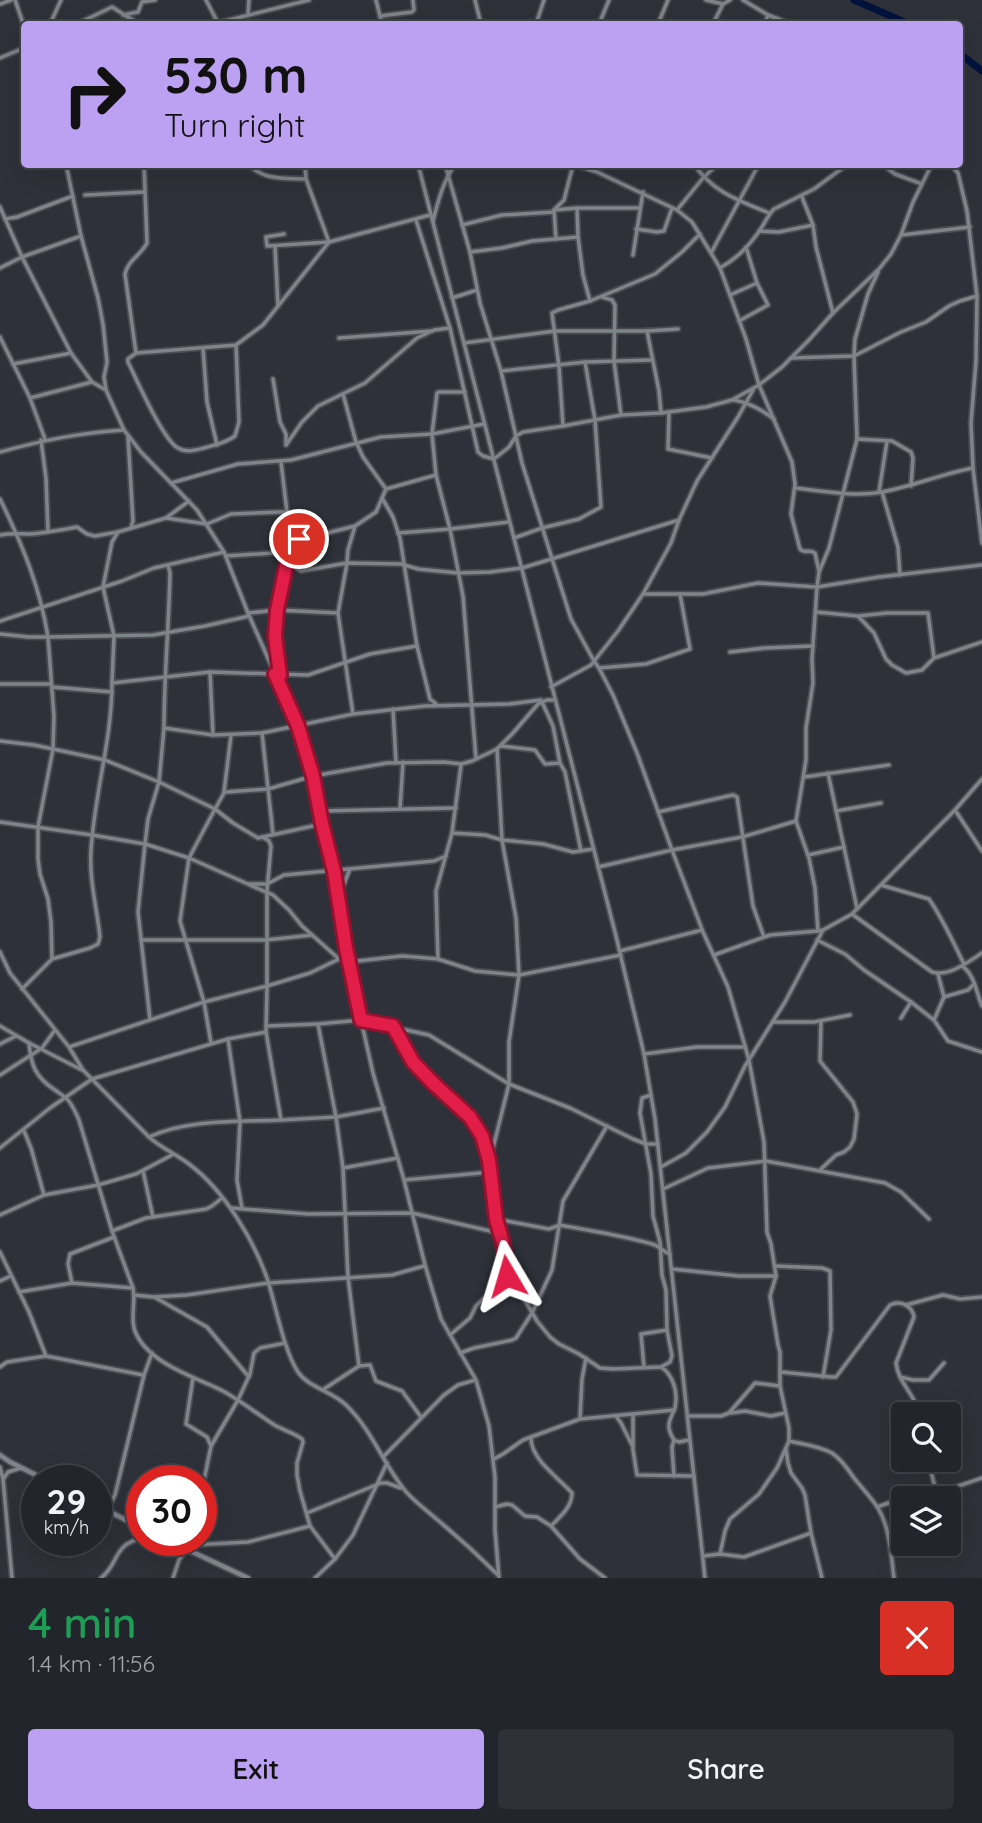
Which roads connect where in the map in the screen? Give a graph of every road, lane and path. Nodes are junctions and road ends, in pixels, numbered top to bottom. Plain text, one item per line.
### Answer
1 (13, 0) edge
2 (61, 0) edge
3 (155, 0) edge
4 (206, 0) edge
5 (249, 0) edge
6 (309, 0) edge
7 (376, 0) edge
8 (413, 0) edge
9 (475, 0) edge
10 (544, 0) edge
11 (609, 0) edge
12 (668, 0) edge
13 (706, 0) edge
14 (730, 0) edge
15 (744, 0) edge
16 (0, 4) edge
17 (723, 4) junction
18 (123, 15) junction
19 (768, 15) junction
20 (247, 16) junction
21 (380, 16) junction
22 (22, 21) edge
23 (51, 21) edge
24 (83, 21) edge
25 (134, 21) edge
26 (214, 21) edge
27 (227, 21) edge
28 (381, 21) edge
29 (480, 21) edge
30 (537, 21) edge
31 (600, 21) edge
32 (660, 21) edge
33 (714, 21) edge
34 (766, 21) edge
35 (784, 21) edge
36 (21, 49) edge
37 (0, 58) edge
38 (67, 168) edge
39 (144, 168) edge
40 (252, 168) edge
41 (305, 168) edge
42 (419, 168) edge
43 (446, 168) edge
44 (453, 168) edge
45 (571, 168) edge
46 (583, 168) edge
47 (599, 168) edge
48 (697, 168) edge
49 (714, 168) edge
50 (757, 168) edge
51 (843, 168) edge
52 (887, 168) edge
53 (930, 168) edge
54 (954, 168) edge
55 (597, 172) junction
56 (448, 176) junction
57 (703, 178) junction
58 (306, 179) junction
59 (922, 184) junction
60 (144, 192) junction
61 (642, 192) junction
62 (85, 195) dead end
63 (73, 196) junction
64 (801, 197) junction
65 (738, 201) junction
66 (0, 206) edge
67 (577, 208) junction
68 (639, 208) junction
69 (672, 208) junction
70 (677, 210) junction
71 (554, 211) junction
72 (769, 214) junction
73 (430, 215) junction
74 (17, 217) junction
75 (5, 219) junction
76 (416, 220) junction
77 (432, 222) junction
78 (462, 225) junction
79 (813, 225) junction
80 (9, 227) junction
81 (970, 227) junction
82 (636, 229) junction
83 (759, 231) junction
84 (284, 234) dead end
85 (700, 234) junction
86 (901, 235) junction
87 (81, 236) junction
88 (578, 237) junction
89 (556, 239) junction
90 (329, 242) junction
91 (275, 246) junction
92 (746, 247) junction
93 (470, 252) junction
94 (711, 253) junction
95 (634, 255) dead end
96 (22, 257) junction
97 (0, 268) edge
98 (720, 268) junction
99 (880, 269) junction
100 (757, 283) junction
101 (477, 290) junction
102 (730, 295) junction
103 (977, 296) junction
104 (601, 297) junction
105 (452, 298) junction
106 (590, 301) junction
107 (278, 306) junction
108 (833, 313) junction
109 (739, 321) junction
110 (450, 328) junction
111 (678, 329) dead end
112 (434, 330) junction
113 (555, 331) junction
114 (647, 331) junction
115 (615, 332) junction
116 (0, 337) edge
117 (338, 338) dead end
118 (492, 338) junction
119 (464, 343) junction
120 (236, 345) junction
121 (203, 348) junction
122 (71, 353) junction
123 (136, 353) junction
124 (854, 356) junction
125 (791, 358) junction
126 (652, 360) junction
127 (614, 361) junction
128 (585, 362) junction
129 (13, 364) junction
130 (559, 366) junction
131 (501, 371) junction
132 (273, 379) dead end
133 (92, 382) junction
134 (760, 385) junction
135 (754, 388) junction
136 (106, 390) junction
137 (465, 392) junction
138 (344, 394) junction
139 (30, 398) junction
140 (732, 400) junction
141 (746, 402) junction
142 (669, 412) junction
143 (661, 413) junction
144 (621, 415) junction
145 (595, 420) junction
146 (776, 421) junction
147 (484, 424) junction
148 (564, 426) junction
149 (472, 427) junction
150 (124, 430) junction
151 (128, 435) junction
152 (432, 435) junction
153 (516, 436) junction
154 (857, 439) junction
155 (43, 440) junction
156 (887, 440) junction
157 (356, 442) junction
158 (217, 445) junction
159 (0, 452) edge
160 (712, 458) junction
161 (494, 459) junction
162 (281, 462) junction
163 (973, 468) junction
164 (436, 475) junction
165 (171, 483) junction
166 (911, 486) junction
167 (795, 488) junction
168 (386, 489) junction
169 (881, 492) junction
170 (843, 494) junction
171 (382, 497) junction
172 (0, 499) edge
173 (189, 501) junction
174 (287, 512) junction
175 (166, 518) junction
176 (678, 520) junction
177 (509, 522) junction
178 (207, 524) junction
179 (355, 526) junction
180 (131, 528) junction
181 (542, 528) junction
182 (450, 529) junction
183 (16, 532) junction
184 (48, 532) junction
185 (118, 532) junction
186 (398, 533) junction
187 (0, 535) edge
188 (103, 535) junction
189 (514, 538) junction
190 (111, 542) junction
191 (982, 543) edge
192 (292, 545) junction
193 (289, 552) junction
194 (225, 554) junction
195 (552, 560) junction
196 (347, 563) junction
197 (168, 565) junction
198 (405, 565) junction
199 (982, 565) edge
200 (522, 568) junction
201 (820, 572) junction
202 (458, 573) junction
203 (900, 575) junction
204 (103, 587) junction
205 (817, 587) junction
206 (643, 594) junction
207 (680, 594) junction
208 (43, 606) junction
209 (277, 610) junction
210 (816, 612) junction
211 (338, 613) junction
212 (248, 614) junction
213 (858, 616) junction
214 (0, 621) edge
215 (0, 634) edge
216 (168, 634) junction
217 (114, 636) junction
218 (48, 637) junction
219 (982, 642) edge
220 (417, 646) junction
221 (813, 646) junction
222 (730, 652) dead end
223 (934, 658) junction
224 (594, 661) junction
225 (345, 663) junction
226 (600, 668) junction
227 (210, 672) junction
228 (277, 675) junction
229 (164, 678) junction
230 (112, 683) junction
231 (0, 684) edge
232 (51, 686) junction
233 (551, 687) junction
234 (112, 692) junction
235 (554, 700) junction
236 (544, 701) junction
237 (472, 704) junction
238 (438, 705) junction
239 (393, 709) junction
240 (353, 714) junction
241 (298, 726) junction
242 (164, 728) junction
243 (262, 733) junction
244 (213, 735) junction
245 (231, 735) junction
246 (0, 741) edge
247 (499, 748) junction
248 (53, 749) junction
249 (476, 759) junction
250 (105, 760) junction
251 (396, 762) junction
252 (403, 762) junction
253 (461, 764) junction
254 (560, 764) junction
255 (889, 765) dead end
256 (828, 774) junction
257 (313, 776) junction
258 (804, 777) junction
259 (982, 779) edge
260 (159, 782) junction
261 (268, 789) junction
262 (224, 793) junction
263 (881, 803) dead end
264 (400, 808) junction
265 (456, 808) junction
266 (215, 809) junction
267 (955, 810) junction
268 (320, 811) junction
269 (836, 811) junction
270 (658, 812) junction
271 (796, 821) junction
272 (0, 822) edge
273 (322, 824) junction
274 (38, 827) junction
275 (452, 833) junction
276 (273, 834) junction
277 (92, 835) junction
278 (742, 837) junction
279 (263, 838) junction
280 (502, 840) junction
281 (145, 844) junction
282 (844, 847) junction
283 (593, 849) junction
284 (672, 850) junction
285 (581, 851) junction
286 (982, 851) edge
287 (808, 855) junction
288 (446, 856) junction
289 (188, 858) junction
290 (598, 867) junction
291 (350, 869) junction
292 (334, 871) junction
293 (248, 884) junction
294 (267, 884) junction
295 (881, 886) junction
296 (267, 891) junction
297 (338, 898) junction
298 (857, 908) junction
299 (852, 914) junction
300 (702, 930) junction
301 (821, 930) junction
302 (314, 935) junction
303 (764, 937) junction
304 (141, 940) junction
305 (185, 940) junction
306 (266, 940) junction
307 (817, 940) junction
308 (0, 952) edge
309 (620, 953) junction
310 (982, 953) edge
311 (714, 955) junction
312 (339, 958) junction
313 (52, 959) junction
314 (438, 959) junction
315 (349, 962) junction
316 (963, 965) junction
317 (938, 974) junction
318 (519, 975) junction
319 (974, 983) junction
320 (267, 986) junction
321 (22, 989) junction
322 (944, 997) junction
323 (204, 1002) junction
324 (911, 1002) junction
325 (982, 1006) edge
326 (850, 1015) dead end
327 (901, 1018) dead end
328 (150, 1019) junction
329 (361, 1020) junction
330 (933, 1020) junction
331 (821, 1021) junction
332 (773, 1022) junction
333 (318, 1024) junction
334 (0, 1026) edge
335 (393, 1026) junction
336 (266, 1029) junction
337 (55, 1030) junction
338 (16, 1036) junction
339 (228, 1039) junction
340 (29, 1043) junction
341 (0, 1044) edge
342 (211, 1044) junction
343 (69, 1047) junction
344 (745, 1047) junction
345 (41, 1048) junction
346 (982, 1052) edge
347 (30, 1054) junction
348 (644, 1054) junction
349 (749, 1060) junction
350 (84, 1071) junction
351 (0, 1075) edge
352 (92, 1079) junction
353 (509, 1084) junction
354 (651, 1095) junction
355 (65, 1097) junction
356 (384, 1108) junction
357 (336, 1117) junction
358 (281, 1120) junction
359 (240, 1122) junction
360 (607, 1126) junction
361 (23, 1131) junction
362 (149, 1137) junction
363 (644, 1143) junction
364 (658, 1144) junction
365 (0, 1149) edge
366 (173, 1154) junction
367 (398, 1158) junction
368 (489, 1160) junction
369 (766, 1161) junction
370 (661, 1167) junction
371 (343, 1168) junction
372 (820, 1170) junction
373 (142, 1171) junction
374 (491, 1172) junction
375 (404, 1180) junction
376 (98, 1185) junction
377 (663, 1189) junction
378 (44, 1195) junction
379 (222, 1198) junction
380 (231, 1208) junction
381 (242, 1208) junction
382 (412, 1213) junction
383 (344, 1214) junction
384 (0, 1215) edge
385 (153, 1217) junction
386 (496, 1219) junction
387 (929, 1219) dead end
388 (560, 1225) junction
389 (112, 1231) junction
390 (500, 1234) junction
391 (114, 1237) junction
392 (661, 1248) junction
393 (0, 1252) edge
394 (670, 1254) junction
395 (425, 1265) junction
396 (775, 1266) junction
397 (672, 1269) junction
398 (11, 1276) junction
399 (507, 1276) junction
400 (776, 1276) junction
401 (348, 1277) junction
402 (0, 1281) edge
403 (72, 1283) junction
404 (268, 1283) junction
405 (133, 1288) junction
406 (19, 1292) junction
407 (134, 1295) junction
408 (522, 1295) junction
409 (154, 1297) junction
410 (982, 1297) edge
411 (539, 1298) junction
412 (906, 1305) junction
413 (532, 1313) junction
414 (667, 1330) junction
415 (450, 1335) junction
416 (286, 1343) junction
417 (152, 1353) junction
418 (460, 1353) junction
419 (46, 1356) junction
420 (586, 1358) junction
421 (944, 1363) dead end
422 (359, 1366) junction
423 (0, 1367) edge
424 (644, 1367) junction
425 (662, 1367) junction
426 (781, 1372) junction
427 (144, 1375) junction
428 (249, 1377) junction
429 (823, 1377) junction
430 (900, 1377) junction
431 (193, 1378) junction
432 (476, 1380) junction
433 (780, 1386) junction
434 (323, 1389) junction
435 (238, 1400) junction
436 (914, 1402) edge
437 (674, 1410) junction
438 (729, 1413) junction
439 (785, 1413) junction
440 (633, 1415) junction
441 (616, 1416) junction
442 (688, 1416) junction
443 (421, 1417) junction
444 (580, 1419) junction
445 (531, 1437) junction
446 (674, 1440) junction
447 (690, 1440) junction
448 (789, 1441) junction
449 (211, 1446) junction
450 (633, 1446) junction
451 (786, 1447) junction
452 (0, 1455) edge
453 (384, 1456) junction
454 (494, 1459) junction
455 (387, 1463) junction
456 (207, 1465) edge
457 (0, 1467) edge
458 (21, 1468) joint
459 (674, 1476) junction
460 (694, 1476) junction
461 (982, 1478) edge
462 (3, 1479) junction
463 (376, 1485) junction
464 (961, 1487) edge
465 (403, 1488) junction
466 (112, 1501) edge
467 (891, 1502) edge
468 (495, 1507) junction
469 (877, 1507) junction
470 (307, 1513) junction
471 (310, 1526) junction
472 (551, 1526) junction
473 (811, 1532) junction
474 (126, 1544) edge
475 (217, 1545) edge
476 (720, 1554) junction
477 (182, 1556) edge
478 (207, 1556) edge
479 (703, 1556) junction
480 (335, 1559) junction
481 (499, 1577) edge
482 (601, 1577) edge
483 (12, 1578) edge
484 (101, 1578) edge
485 (173, 1578) edge
486 (248, 1578) edge
487 (315, 1578) edge
488 (705, 1578) edge
489 (822, 1578) edge
490 (894, 1578) edge

1 - 16 street
1 - 22 street
2 - 23 street
3 - 18 street
4 - 26 street
5 - 20 street
6 - 20 street
7 - 21 street
8 - 21 street
9 - 29 street
10 - 30 street
11 - 31 street
12 - 32 street
13 - 17 street
14 - 17 street
15 - 19 street
17 - 33 street
18 - 24 street
18 - 25 street
19 - 34 street
19 - 35 street
20 - 27 street
21 - 28 street
36 - 37 street
38 - 63 street
39 - 60 street
40 - 58 street
41 - 58 street
42 - 73 street
43 - 56 street
44 - 56 street
45 - 71 street
46 - 55 street
47 - 55 street
48 - 57 street
49 - 57 street
50 - 65 street
51 - 64 street
52 - 59 street
53 - 59 street
54 - 81 street
55 - 61 street
56 - 77 street
56 - 78 street
57 - 65 street
57 - 70 street
58 - 90 street
59 - 86 street
60 - 62 street
60 - 123 street
61 - 68 street
61 - 69 street
63 - 74 street
63 - 87 street
64 - 72 street
64 - 79 street
65 - 72 street
65 - 94 street
66 - 75 street
67 - 68 street
67 - 71 street
67 - 88 street
68 - 82 street
69 - 70 street
69 - 82 street
70 - 85 street
71 - 78 street
71 - 89 street
72 - 83 street
73 - 76 street
73 - 77 street
74 - 75 street
74 - 80 street
75 - 80 street
76 - 90 street
76 - 110 street
77 - 105 street
78 - 93 street
79 - 83 street
79 - 108 street
80 - 96 street
81 - 86 street
81 - 103 street
82 - 95 street
83 - 92 street
84 - 91 street
85 - 94 street
85 - 104 street
86 - 99 street
87 - 96 street
87 - 136 street
88 - 89 street
88 - 106 street
89 - 93 street
90 - 91 street
90 - 107 street
91 - 107 street
92 - 98 street
92 - 100 street
93 - 101 street
94 - 98 street
96 - 97 street
96 - 122 street
98 - 102 street
99 - 108 street
99 - 124 street
100 - 102 street
100 - 109 street
101 - 105 street
101 - 118 street
102 - 109 street
103 - 124 street
103 - 163 street
104 - 106 street
104 - 115 street
105 - 119 street
106 - 113 street
107 - 120 street
108 - 125 street
109 - 134 street
110 - 112 street
110 - 137 street
111 - 114 street
112 - 117 street
112 - 138 street
113 - 115 street
113 - 118 street
113 - 130 street
114 - 115 street
114 - 126 street
115 - 127 street
116 - 129 street
118 - 119 street
118 - 131 street
119 - 147 street
120 - 121 street
120 - 158 street
121 - 123 street
121 - 158 street
122 - 129 street
122 - 133 street
123 - 158 street
124 - 125 street
124 - 154 street
125 - 134 street
126 - 127 street
126 - 143 street
127 - 128 street
127 - 144 street
128 - 130 street
128 - 145 street
129 - 139 street
130 - 131 street
130 - 148 street
131 - 153 street
132 - 138 street
133 - 136 street
133 - 139 street
134 - 135 street
134 - 146 street
135 - 140 street
135 - 141 street
136 - 150 street
137 - 149 street
137 - 152 street
138 - 157 street
139 - 155 street
140 - 141 street
140 - 142 street
141 - 146 street
141 - 160 street
142 - 143 street
142 - 160 street
143 - 144 street
144 - 145 street
145 - 148 street
145 - 181 street
146 - 167 street
147 - 149 street
147 - 161 street
148 - 153 street
149 - 152 street
149 - 161 street
150 - 151 street
150 - 155 street
151 - 165 street
151 - 180 street
152 - 157 street
152 - 164 street
153 - 161 street
153 - 181 street
154 - 156 street
154 - 170 street
155 - 159 street
155 - 184 street
156 - 166 street
156 - 169 street
157 - 162 street
157 - 168 street
160 - 176 street
161 - 177 street
162 - 165 street
162 - 174 street
163 - 166 street
163 - 191 street
164 - 168 street
164 - 182 street
165 - 173 street
166 - 169 street
167 - 170 street
167 - 201 street
168 - 171 street
169 - 170 street
169 - 203 street
170 - 201 street
171 - 179 street
171 - 186 street
172 - 183 street
173 - 175 street
173 - 178 street
174 - 178 street
174 - 192 street
175 - 178 street
175 - 180 street
176 - 195 street
176 - 206 street
177 - 182 street
177 - 189 street
178 - 194 street
179 - 192 street
179 - 196 street
180 - 185 street
181 - 189 street
181 - 195 street
182 - 186 street
182 - 202 street
183 - 184 street
183 - 187 street
183 - 208 street
184 - 188 street
185 - 188 street
185 - 190 street
186 - 198 street
188 - 190 street
189 - 200 street
190 - 204 street
192 - 193 street
193 - 194 street
193 - 196 street
193 - 209 street
194 - 197 street
194 - 212 street
195 - 200 street
195 - 224 street
196 - 198 street
196 - 211 street
197 - 204 street
197 - 216 street
198 - 202 street
198 - 220 street
199 - 203 street
200 - 202 street
200 - 233 street
201 - 205 street
202 - 237 street
203 - 205 street
204 - 208 street
204 - 217 street
205 - 207 street
205 - 210 street
206 - 207 street
206 - 224 street
207 - 226 street
208 - 214 street
208 - 218 street
209 - 211 street
209 - 212 street
209 - 228 street
210 - 213 street
210 - 221 street
211 - 225 street
212 - 216 street
212 - 228 street
213 - 223 street
213 - 223 street
215 - 218 street
216 - 217 street
216 - 229 street
217 - 218 street
217 - 230 street
218 - 232 street
219 - 223 street
220 - 225 street
220 - 238 street
221 - 222 street
221 - 258 street
224 - 226 street
224 - 233 street
225 - 228 street
225 - 240 street
226 - 270 street
227 - 228 street
227 - 229 street
227 - 244 street
228 - 241 street
229 - 230 street
229 - 242 street
230 - 234 street
231 - 232 street
232 - 234 street
232 - 248 street
233 - 235 street
234 - 250 street
235 - 236 street
235 - 283 street
236 - 237 street
236 - 247 street
236 - 254 street
237 - 238 street
237 - 249 street
238 - 239 street
239 - 240 street
239 - 251 street
240 - 241 street
241 - 243 street
241 - 257 street
242 - 244 street
242 - 260 street
243 - 245 street
243 - 261 street
244 - 245 street
245 - 262 street
246 - 248 street
247 - 249 street
247 - 254 street
247 - 280 street
248 - 250 street
248 - 274 street
249 - 253 street
250 - 260 street
250 - 277 street
251 - 252 street
251 - 257 street
252 - 253 street
252 - 264 street
253 - 265 street
254 - 285 street
255 - 256 street
256 - 258 street
256 - 269 street
257 - 261 street
257 - 268 street
258 - 271 street
259 - 267 street
260 - 266 street
260 - 281 street
261 - 262 street
261 - 276 street
262 - 266 street
263 - 269 street
264 - 265 street
264 - 268 street
265 - 275 street
266 - 279 street
266 - 289 street
267 - 286 street
267 - 295 street
268 - 273 street
269 - 282 street
270 - 278 street
270 - 284 street
271 - 278 street
271 - 287 street
272 - 274 street
273 - 276 street
273 - 292 street
274 - 277 street
274 - 313 street
275 - 280 street
275 - 288 street
276 - 279 street
277 - 281 street
277 - 313 street
278 - 284 street
278 - 303 street
279 - 294 street
280 - 285 street
280 - 318 street
281 - 289 street
281 - 304 street
282 - 287 street
282 - 298 street
283 - 285 street
283 - 290 street
284 - 290 street
284 - 300 street
287 - 301 street
288 - 291 street
288 - 314 street
289 - 293 street
289 - 305 street
290 - 309 street
291 - 292 street
291 - 297 street
292 - 294 street
292 - 297 street
293 - 294 street
293 - 296 street
294 - 296 street
295 - 298 street
295 - 316 street
296 - 302 street
296 - 306 street
297 - 315 street
298 - 299 street
299 - 301 street
299 - 317 street
300 - 309 street
300 - 311 street
301 - 303 street
301 - 307 street
302 - 306 street
302 - 312 street
303 - 311 street
304 - 305 street
304 - 328 street
305 - 306 street
305 - 323 street
306 - 320 street
307 - 324 street
307 - 332 street
308 - 321 street
309 - 318 street
309 - 348 street
310 - 316 street
311 - 344 street
312 - 315 street
312 - 320 street
313 - 321 street
314 - 315 street
314 - 318 street
315 - 329 street
316 - 317 street
316 - 319 street
317 - 322 street
318 - 353 street
319 - 322 street
319 - 325 street
320 - 323 street
320 - 336 street
321 - 337 street
322 - 330 street
323 - 328 street
323 - 342 street
324 - 327 street
324 - 330 street
326 - 331 street
328 - 343 street
329 - 333 street
329 - 335 street
329 - 356 street
330 - 346 street
331 - 332 street
331 - 372 street
332 - 349 street
333 - 336 street
333 - 357 street
334 - 338 street
335 - 353 street
335 - 368 street
336 - 339 street
336 - 358 street
337 - 343 street
337 - 345 street
338 - 340 street
338 - 341 street
339 - 342 street
339 - 359 street
340 - 345 street
340 - 347 street
342 - 352 street
343 - 350 street
344 - 348 street
344 - 349 street
345 - 347 street
345 - 350 street
347 - 351 street
347 - 355 street
348 - 354 street
349 - 369 street
349 - 370 street
350 - 352 street
352 - 355 street
352 - 362 street
353 - 360 street
353 - 368 street
354 - 363 street
354 - 364 street
355 - 361 street
355 - 376 street
356 - 357 street
356 - 367 street
357 - 358 street
357 - 371 street
358 - 359 street
359 - 362 street
359 - 381 street
360 - 363 street
360 - 388 street
361 - 365 street
361 - 378 street
362 - 366 street
363 - 364 street
363 - 392 street
364 - 370 street
366 - 373 street
366 - 379 street
367 - 371 street
367 - 375 street
368 - 374 street
369 - 372 street
369 - 377 street
369 - 396 street
370 - 377 street
371 - 383 street
372 - 387 street
373 - 376 street
373 - 385 street
374 - 375 street
374 - 386 street
375 - 382 street
376 - 378 street
376 - 389 street
377 - 394 street
378 - 384 street
379 - 380 street
379 - 385 street
380 - 381 street
380 - 404 street
381 - 383 street
382 - 383 street
382 - 390 street
382 - 395 street
383 - 401 street
385 - 389 street
386 - 388 street
386 - 390 street
388 - 392 street
388 - 411 street
389 - 391 street
390 - 399 street
391 - 403 street
391 - 405 street
392 - 394 street
392 - 414 street
393 - 398 street
394 - 397 street
395 - 401 street
395 - 415 street
396 - 400 street
396 - 429 street
397 - 400 street
397 - 442 street
398 - 402 street
398 - 406 street
399 - 408 street
399 - 415 street
400 - 426 street
401 - 404 street
401 - 422 street
403 - 405 street
403 - 406 street
404 - 409 street
404 - 416 street
405 - 407 street
406 - 419 street
407 - 409 street
407 - 417 street
408 - 411 street
408 - 413 street
409 - 428 street
410 - 412 street
411 - 413 street
412 - 429 street
412 - 430 street
413 - 418 street
413 - 420 street
414 - 424 street
414 - 425 street
415 - 418 street
416 - 428 street
416 - 434 street
417 - 427 street
417 - 431 street
418 - 432 street
419 - 423 street
419 - 427 street
420 - 424 street
420 - 444 street
421 - 430 street
422 - 434 street
422 - 443 street
424 - 425 street
425 - 437 street
426 - 429 street
426 - 433 street
427 - 466 street
428 - 435 street
430 - 436 street
431 - 435 street
431 - 449 street
432 - 443 street
432 - 454 street
433 - 438 street
433 - 439 street
434 - 453 street
435 - 449 street
435 - 470 street
437 - 440 street
437 - 446 street
438 - 439 street
438 - 442 street
439 - 448 street
440 - 441 street
440 - 450 street
441 - 444 street
441 - 450 street
442 - 447 street
443 - 453 street
444 - 445 street
445 - 454 street
445 - 472 street
446 - 447 street
446 - 459 street
447 - 460 street
448 - 451 street
448 - 469 street
449 - 456 street
450 - 459 street
451 - 473 street
451 - 476 street
452 - 458 street
453 - 455 street
454 - 468 street
455 - 463 street
455 - 465 street
457 - 462 street
458 - 462 street
459 - 460 street
460 - 479 street
461 - 464 street
462 - 483 street
463 - 465 street
463 - 470 street
463 - 480 street
465 - 481 street
467 - 469 street
468 - 472 street
468 - 481 street
469 - 490 street
470 - 471 street
471 - 475 street
471 - 480 street
472 - 482 street
473 - 476 street
473 - 489 street
474 - 484 street
476 - 479 street
477 - 485 street
478 - 486 street
479 - 488 street
480 - 487 street

